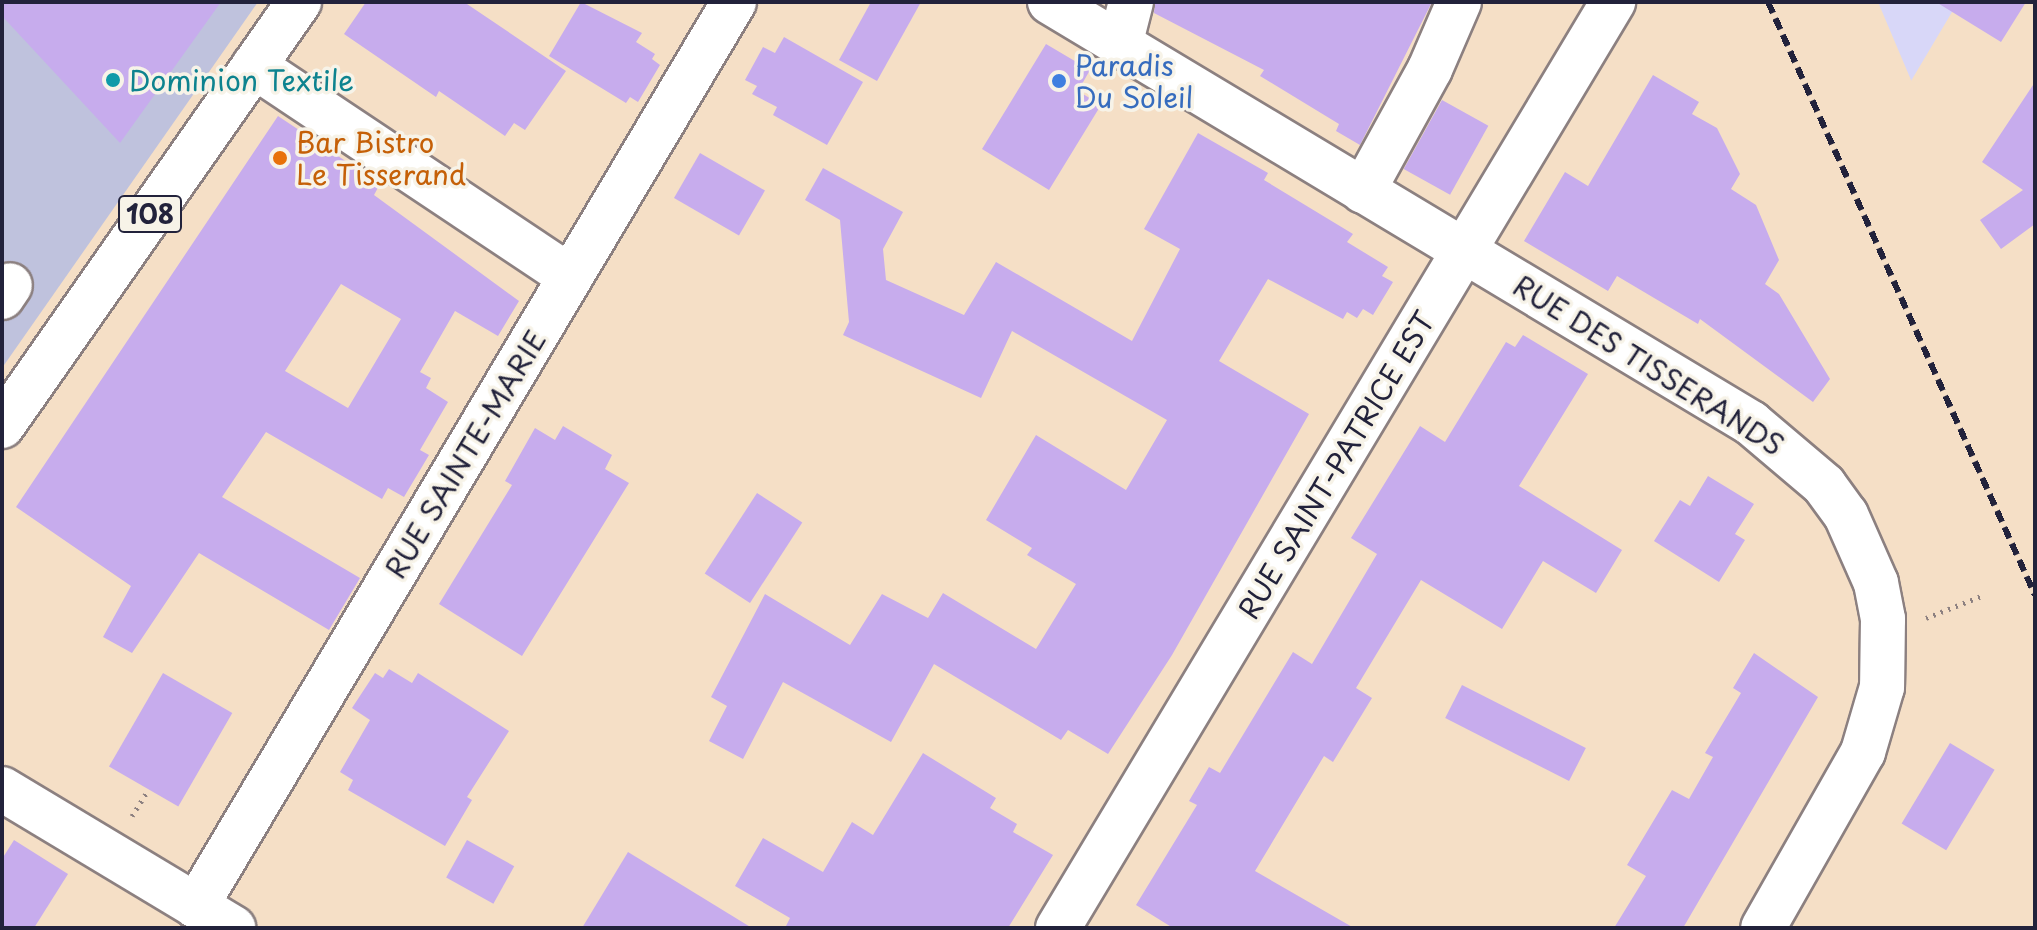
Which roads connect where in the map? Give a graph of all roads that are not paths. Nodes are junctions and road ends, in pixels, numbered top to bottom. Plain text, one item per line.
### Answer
1 (299, 2) edge
2 (734, 2) edge
3 (1050, 2) edge
4 (1131, 2) edge
5 (1459, 2) edge
6 (1613, 2) edge
7 (1120, 45) junction
8 (254, 66) junction
9 (1363, 191) junction
10 (1465, 252) junction
11 (570, 277) junction
12 (2, 426) edge
13 (2, 789) edge
14 (196, 906) junction
15 (233, 928) edge
16 (1058, 928) edge
17 (1763, 928) edge

1 - 8 street, 108
2 - 11 street, RUE SAINTE-MARIE
3 - 7 street, RUE DES TISSERANDS
4 - 7 street
5 - 9 street
6 - 10 street, RUE SAINT-PATRICE EST
7 - 9 street, RUE DES TISSERANDS
8 - 11 street
8 - 12 street, 108
9 - 10 street, RUE DES TISSERANDS
10 - 16 street, RUE SAINT-PATRICE EST
10 - 17 street, RUE DES TISSERANDS
11 - 14 street, RUE SAINTE-MARIE
13 - 14 street
14 - 15 street

